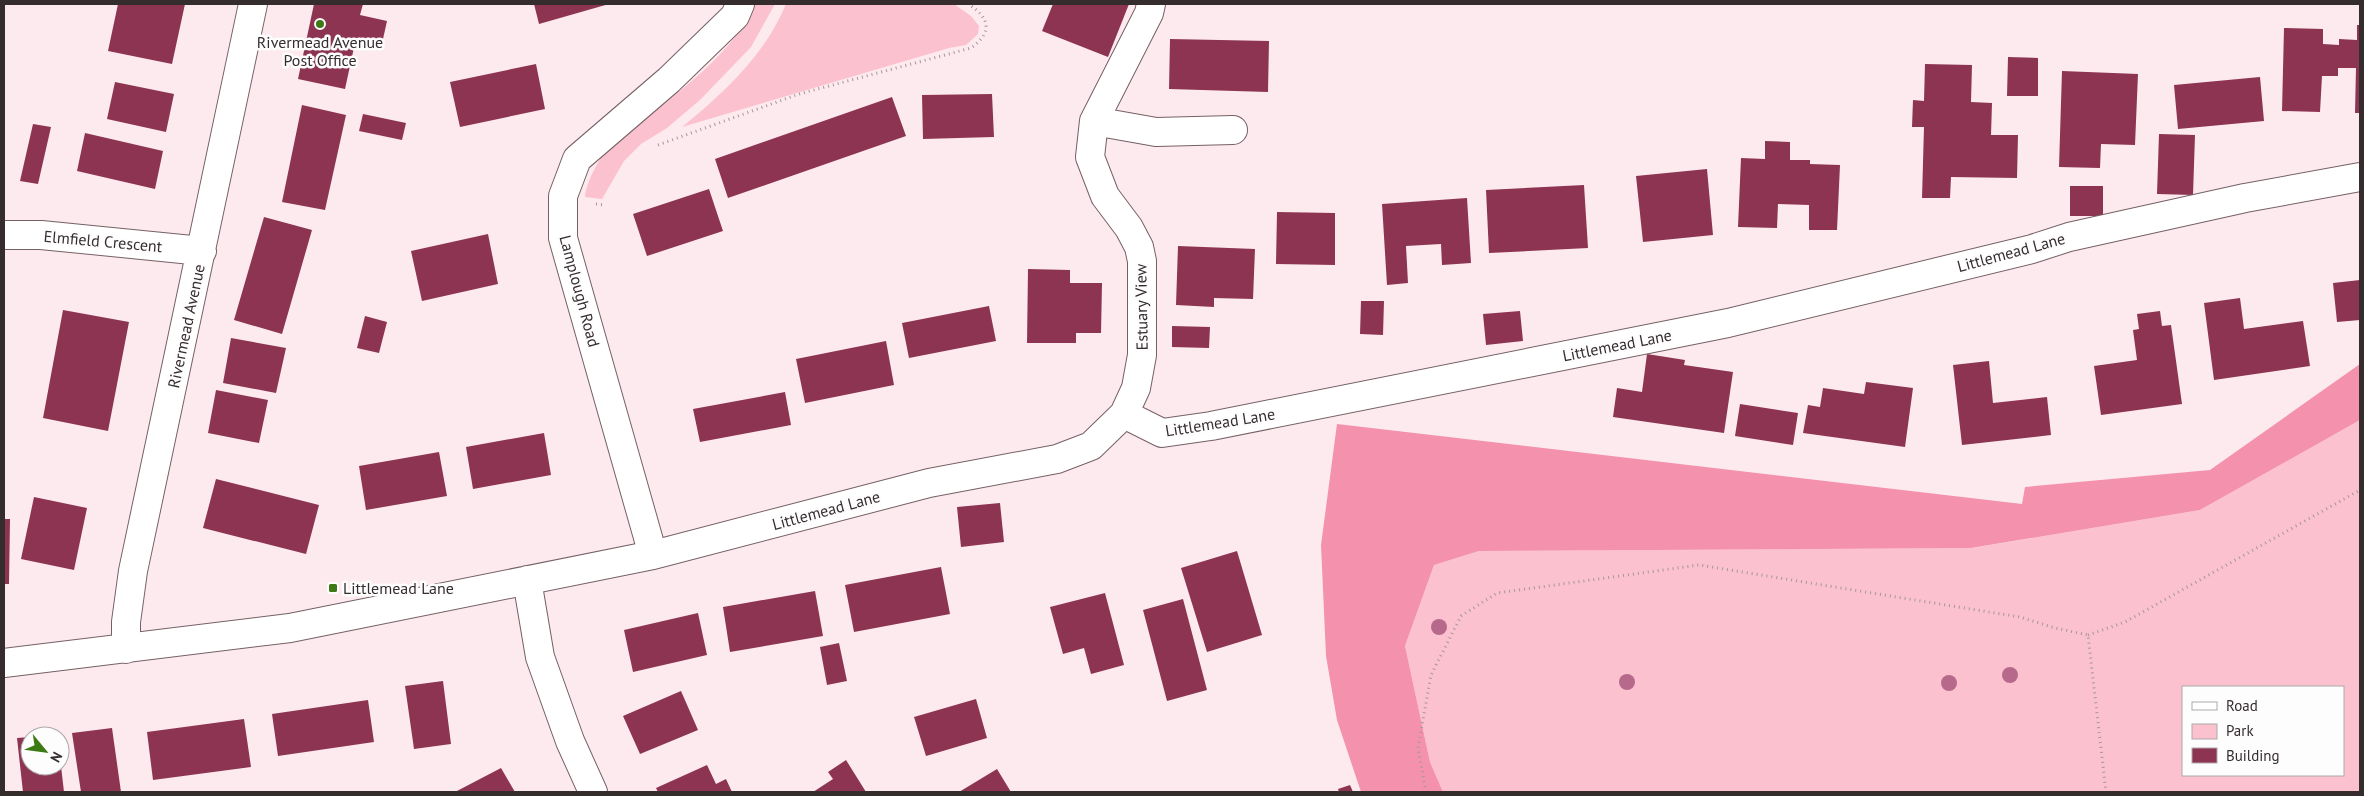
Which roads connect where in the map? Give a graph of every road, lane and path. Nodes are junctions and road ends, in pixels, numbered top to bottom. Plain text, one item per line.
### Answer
1 (252, 4) edge
2 (740, 4) edge
3 (968, 4) edge
4 (1150, 4) edge
5 (1094, 121) junction
6 (1233, 130) dead end
7 (658, 144) dead end
8 (2360, 176) edge
9 (4, 235) edge
10 (202, 251) junction
11 (1124, 414) junction
12 (2360, 490) edge
13 (653, 555) junction
14 (527, 580) junction
15 (2088, 635) junction
16 (126, 649) junction
17 (4, 662) edge
18 (593, 792) edge
19 (1426, 792) edge
20 (2106, 792) edge

1 - 10 street, Rivermead Avenue
2 - 13 street, Lamplough Road
3 - 7 path
4 - 5 street, Estuary View
5 - 6 street
5 - 11 street, Estuary View
8 - 11 street, Littlemead Lane
9 - 10 street, Elmfield Crescent
10 - 16 street, Rivermead Avenue
11 - 13 street, Littlemead Lane
12 - 15 path
13 - 14 street, Littlemead Lane
14 - 16 street, Littlemead Lane
14 - 18 street
15 - 19 path
15 - 20 path
16 - 17 street, Littlemead Lane

